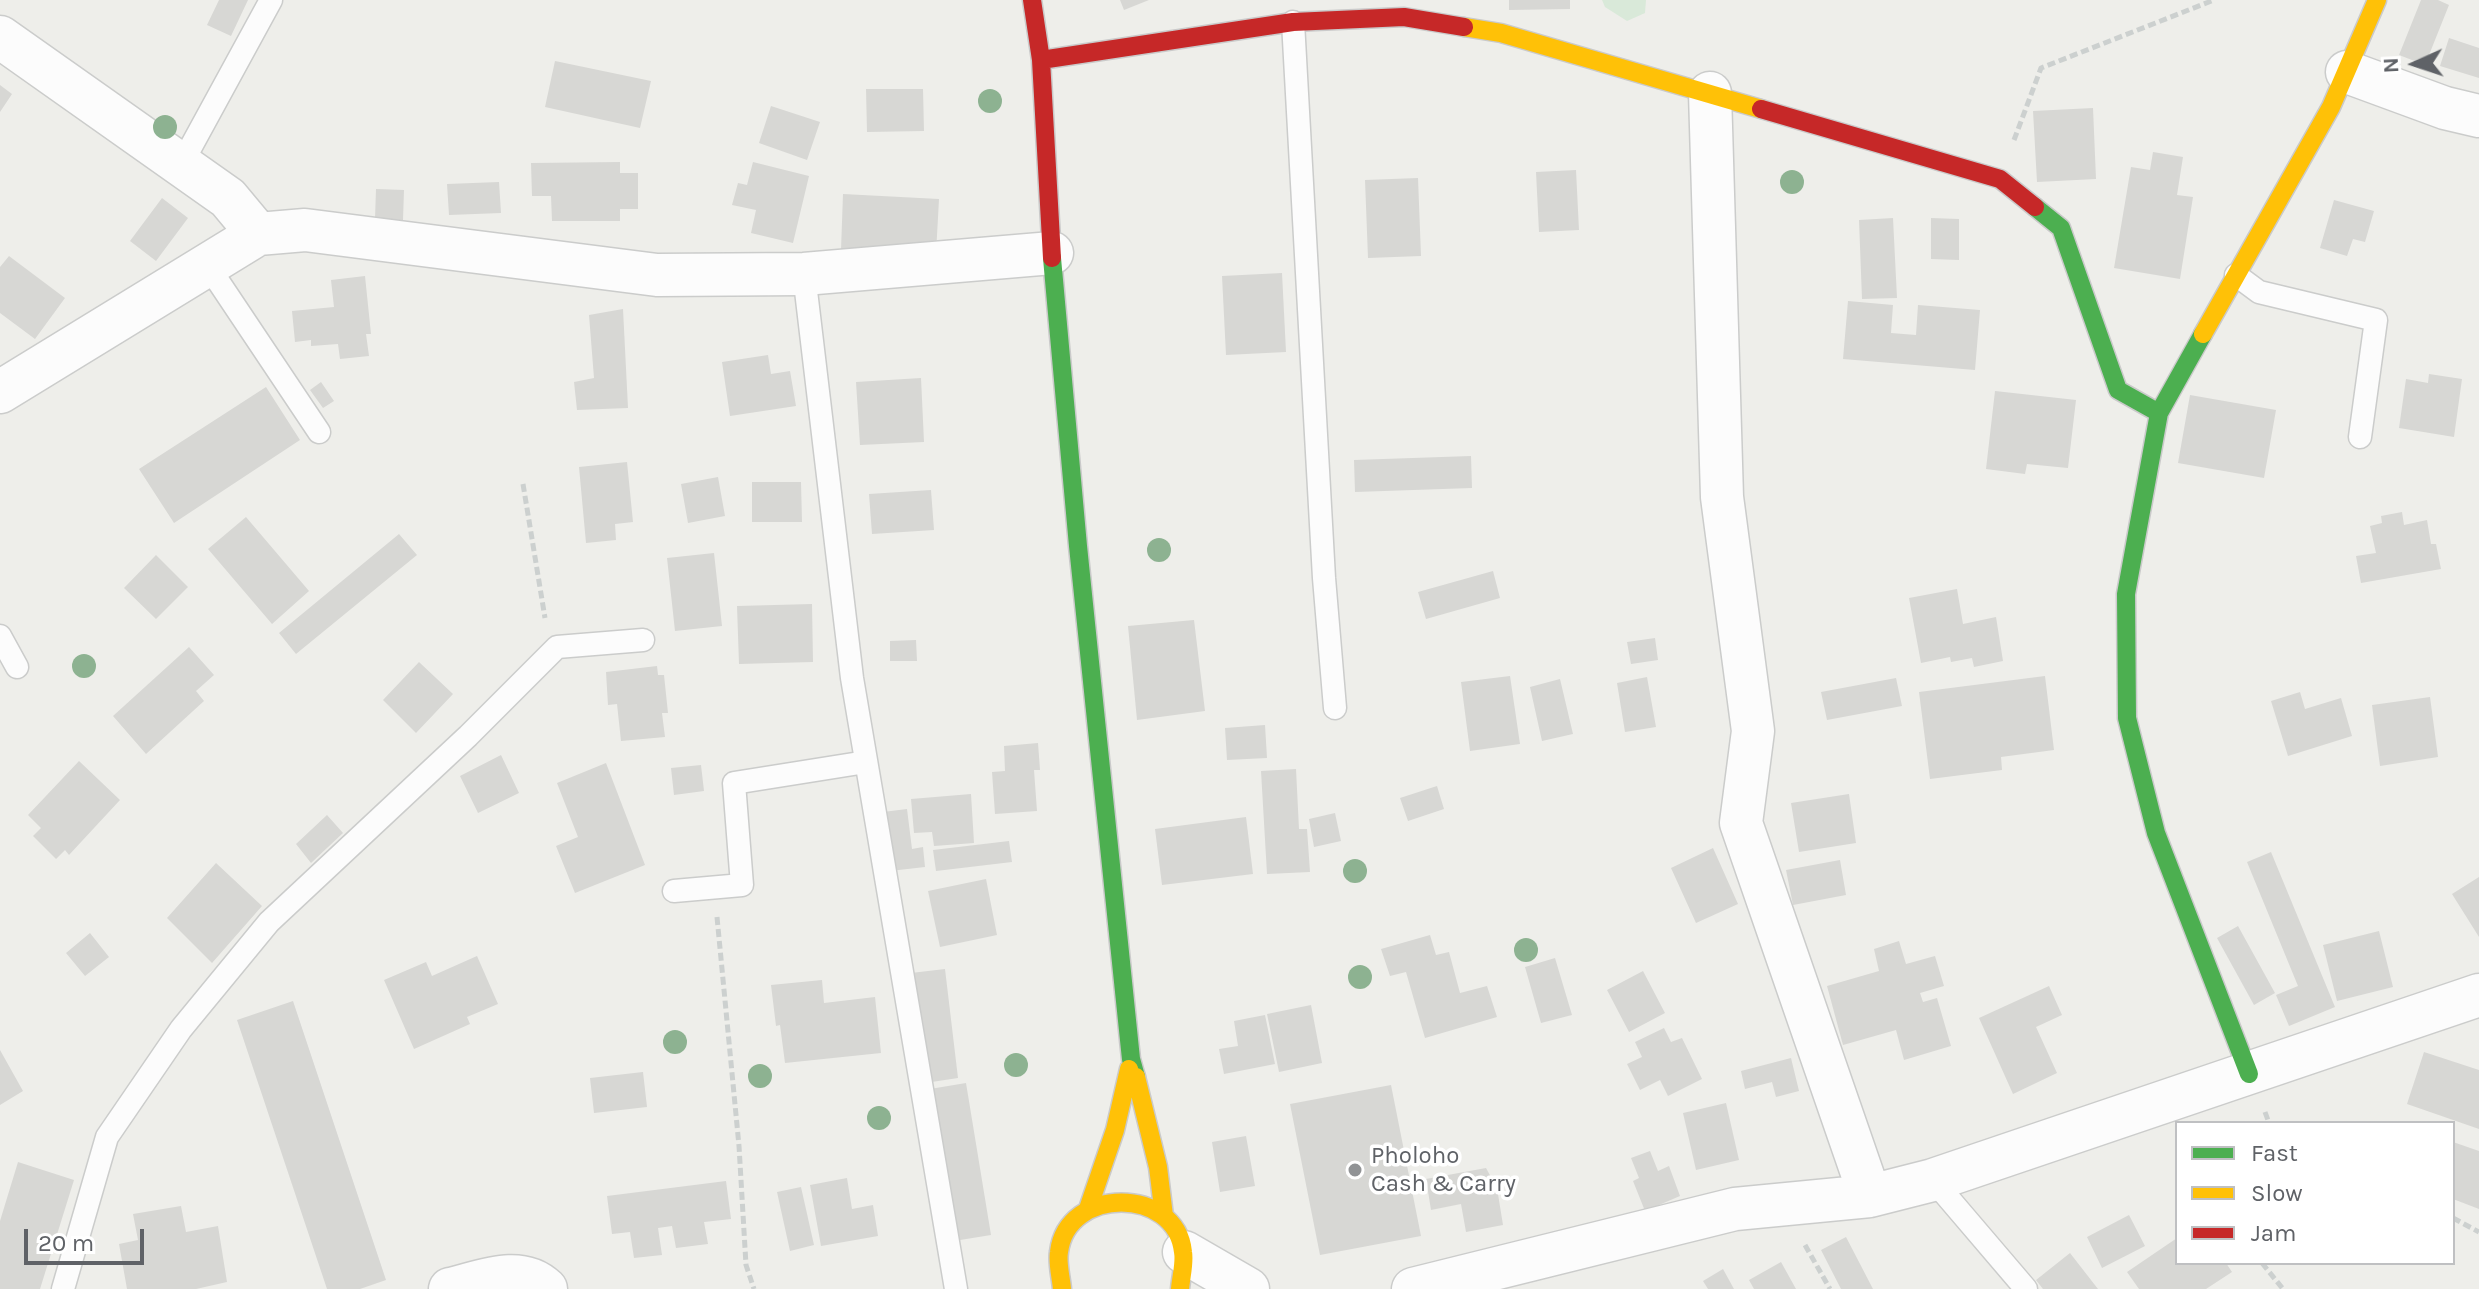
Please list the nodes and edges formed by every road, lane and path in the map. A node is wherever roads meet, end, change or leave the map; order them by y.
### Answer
1 (271, 0) edge
2 (1032, 0) edge
3 (2214, 0) edge
4 (2377, 0) edge
5 (1406, 9) edge
6 (1293, 22) junction
7 (0, 37) edge
8 (1041, 60) junction
9 (2347, 72) junction
10 (1710, 93) junction
11 (2479, 116) edge
12 (181, 165) junction
13 (2000, 179) junction
14 (258, 234) junction
15 (1052, 253) junction
16 (206, 263) junction
17 (804, 274) junction
18 (2236, 275) junction
19 (0, 392) edge
20 (2159, 413) junction
21 (319, 432) dead end
22 (2360, 437) dead end
23 (523, 484) dead end
24 (0, 636) edge
25 (643, 640) dead end
26 (557, 647) junction
27 (17, 667) dead end
28 (1335, 708) dead end
29 (866, 762) junction
30 (715, 887) junction
31 (674, 891) dead end
32 (2479, 995) edge
33 (1131, 1059) junction
34 (2249, 1074) junction
35 (1933, 1180) junction
36 (1870, 1196) junction
37 (1088, 1209) junction
38 (1164, 1216) junction
39 (2455, 1219) edge
40 (2479, 1232) edge
41 (2264, 1265) edge
42 (1182, 1271) edge
43 (1057, 1284) edge
44 (63, 1289) edge
45 (450, 1289) edge
46 (546, 1289) edge
47 (754, 1289) edge
48 (956, 1289) edge
49 (1248, 1289) edge
50 (1413, 1289) edge
51 (2026, 1289) edge
52 (2283, 1289) edge

1 - 12 lane
2 - 8 street
3 - 13 path
4 - 9 street
5 - 6 street
5 - 10 street
6 - 8 street
6 - 28 lane
7 - 12 street
8 - 15 street
9 - 11 street
9 - 18 street
10 - 13 street
10 - 36 street
12 - 14 street
13 - 20 street
14 - 16 street
14 - 17 street
15 - 17 street
15 - 33 street
16 - 19 street
16 - 21 lane
17 - 29 lane
18 - 20 street
18 - 22 lane
20 - 34 street
23 - 26 path
24 - 27 lane
25 - 26 lane
26 - 44 lane
29 - 30 lane
29 - 48 lane
30 - 31 lane
30 - 47 path
32 - 34 street
33 - 37 street
33 - 38 street
34 - 35 street
35 - 36 street
35 - 51 lane
36 - 50 street
37 - 38 street
37 - 43 street
38 - 42 street
39 - 40 path
41 - 52 path
42 - 49 street
45 - 46 street

